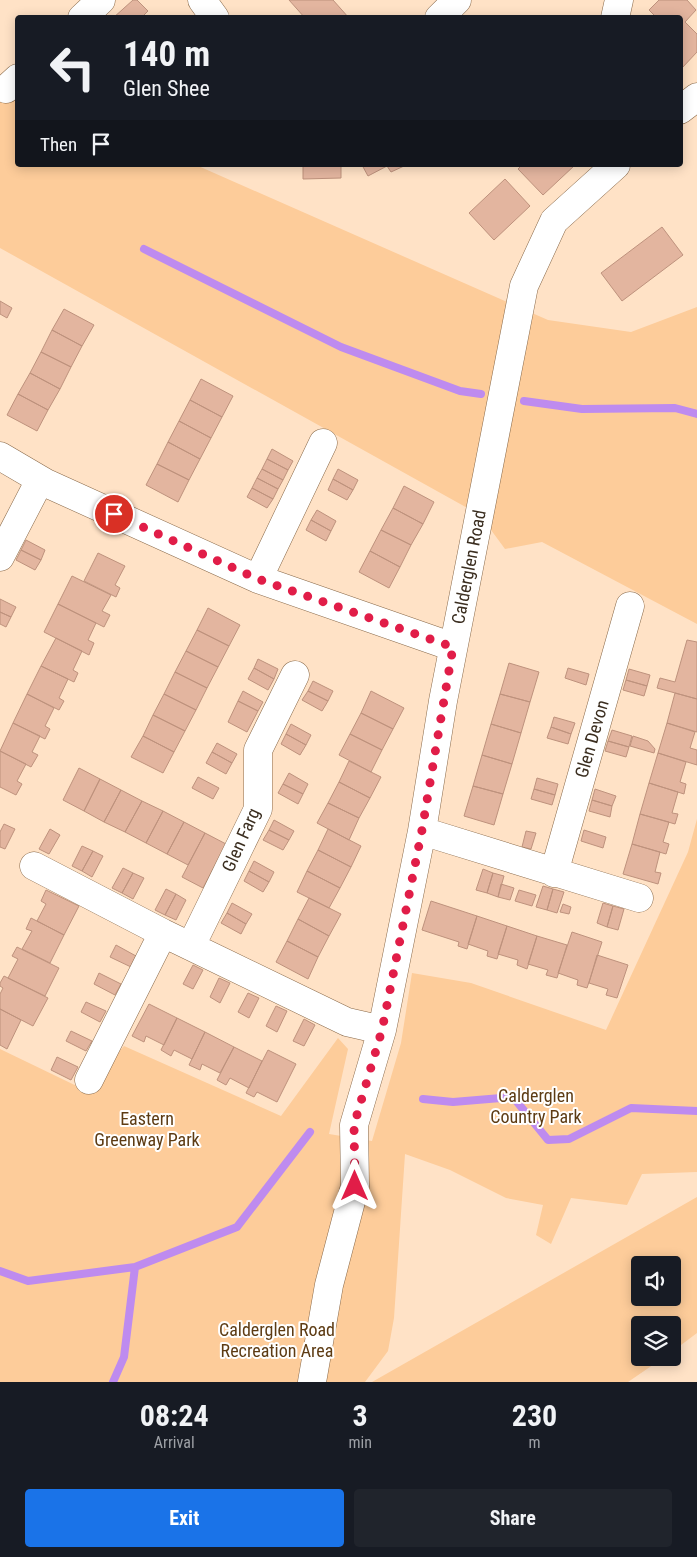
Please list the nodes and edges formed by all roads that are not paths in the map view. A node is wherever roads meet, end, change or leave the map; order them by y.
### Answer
1 (101, 0) edge
2 (202, 0) edge
3 (457, 0) edge
4 (619, 0) edge
5 (85, 15) edge
6 (213, 15) edge
7 (442, 15) edge
8 (616, 15) edge
9 (697, 97) edge
10 (683, 108) edge
11 (614, 167) edge
12 (323, 444) dead end
13 (0, 456) edge
14 (40, 480) junction
15 (0, 557) edge
16 (258, 579) junction
17 (630, 606) dead end
18 (453, 647) junction
19 (295, 675) dead end
20 (422, 830) junction
21 (34, 866) dead end
22 (554, 873) junction
23 (639, 898) dead end
24 (163, 933) junction
25 (191, 946) junction
26 (382, 1030) junction
27 (89, 1080) dead end
28 (312, 1382) edge

1 - 5 street
2 - 6 street
3 - 7 street
4 - 8 street
9 - 10 street
11 - 18 street, Calderglen Road
12 - 16 street
13 - 14 street
14 - 15 street
14 - 16 street
16 - 18 street
17 - 22 street, Glen Devon
18 - 20 street, Calderglen Road
19 - 25 street, Glen Farg
20 - 22 street
20 - 26 street, Calderglen Road
21 - 24 street
22 - 23 street
24 - 25 street
24 - 27 street
25 - 26 street
26 - 28 street, Calderglen Road

